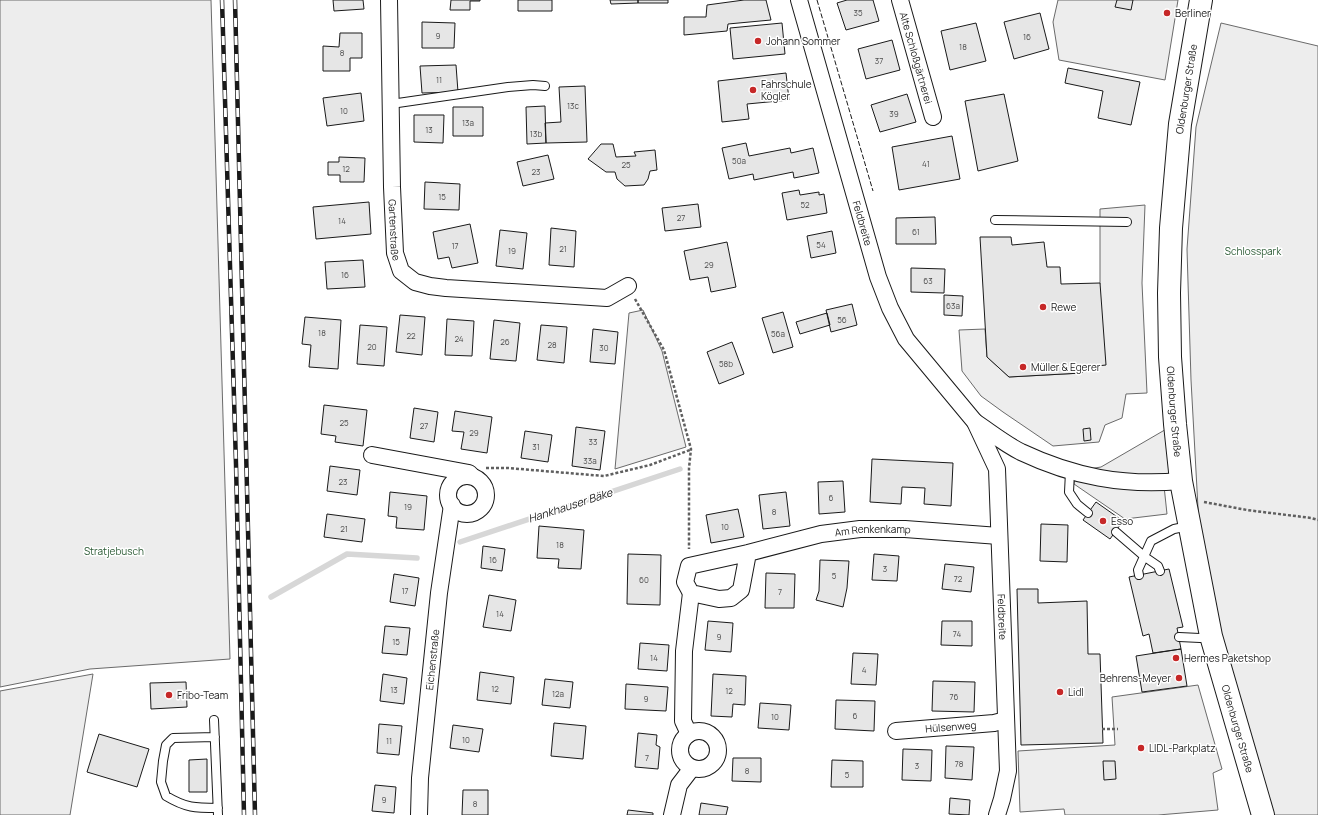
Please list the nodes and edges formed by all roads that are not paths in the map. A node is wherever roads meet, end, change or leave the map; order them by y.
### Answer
1 (390, 0) edge
2 (799, 0) edge
3 (900, 0) edge
4 (1201, 0) edge
5 (545, 86) dead end
6 (391, 104) junction
7 (933, 117) dead end
8 (995, 220) dead end
9 (1127, 222) dead end
10 (628, 286) road end
11 (975, 422) junction
12 (372, 455) dead end
13 (1070, 472) junction
14 (472, 476) junction
15 (1183, 489) junction
16 (452, 505) junction
17 (1088, 513) dead end
18 (1190, 526) junction
19 (1116, 532) dead end
20 (999, 536) junction
21 (748, 553) junction
22 (1145, 557) junction
23 (1160, 571) dead end
24 (1139, 575) dead end
25 (691, 593) junction
26 (1211, 636) junction
27 (1179, 637) dead end
28 (214, 720) dead end
29 (1006, 720) junction
30 (896, 731) dead end
31 (689, 734) junction
32 (215, 736) junction
33 (692, 768) junction
34 (218, 812) edge
35 (419, 815) edge
36 (672, 815) edge
37 (996, 815) edge
38 (1263, 815) edge

1 - 6 street, Gartenstraße
2 - 11 street, Feldbreite
3 - 7 street, Alte Schloßgärtnerei
4 - 15 street, Oldenburger Straße
5 - 6 lane
6 - 10 street, Gartenstraße
8 - 9 lane
11 - 13 street, Feldbreite
11 - 20 street, Feldbreite
12 - 14 street
13 - 15 street, Feldbreite
13 - 17 lane
14 - 16 street, Eichenstraße
14 - 16 street
15 - 18 street, Oldenburger Straße
16 - 35 street, Eichenstraße
18 - 22 lane
18 - 26 street, Oldenburger Straße
19 - 22 lane
20 - 21 street, Am Renkenkamp
20 - 29 street, Feldbreite
21 - 25 street, Am Renkenkamp
21 - 25 street
22 - 23 lane
22 - 24 lane
25 - 31 street
26 - 27 lane
26 - 38 street, Oldenburger Straße
28 - 32 lane
29 - 30 street, Hülsenweg
29 - 37 street, Feldbreite
31 - 33 street
31 - 33 street
32 - 34 lane
32 - 34 lane
33 - 36 street

